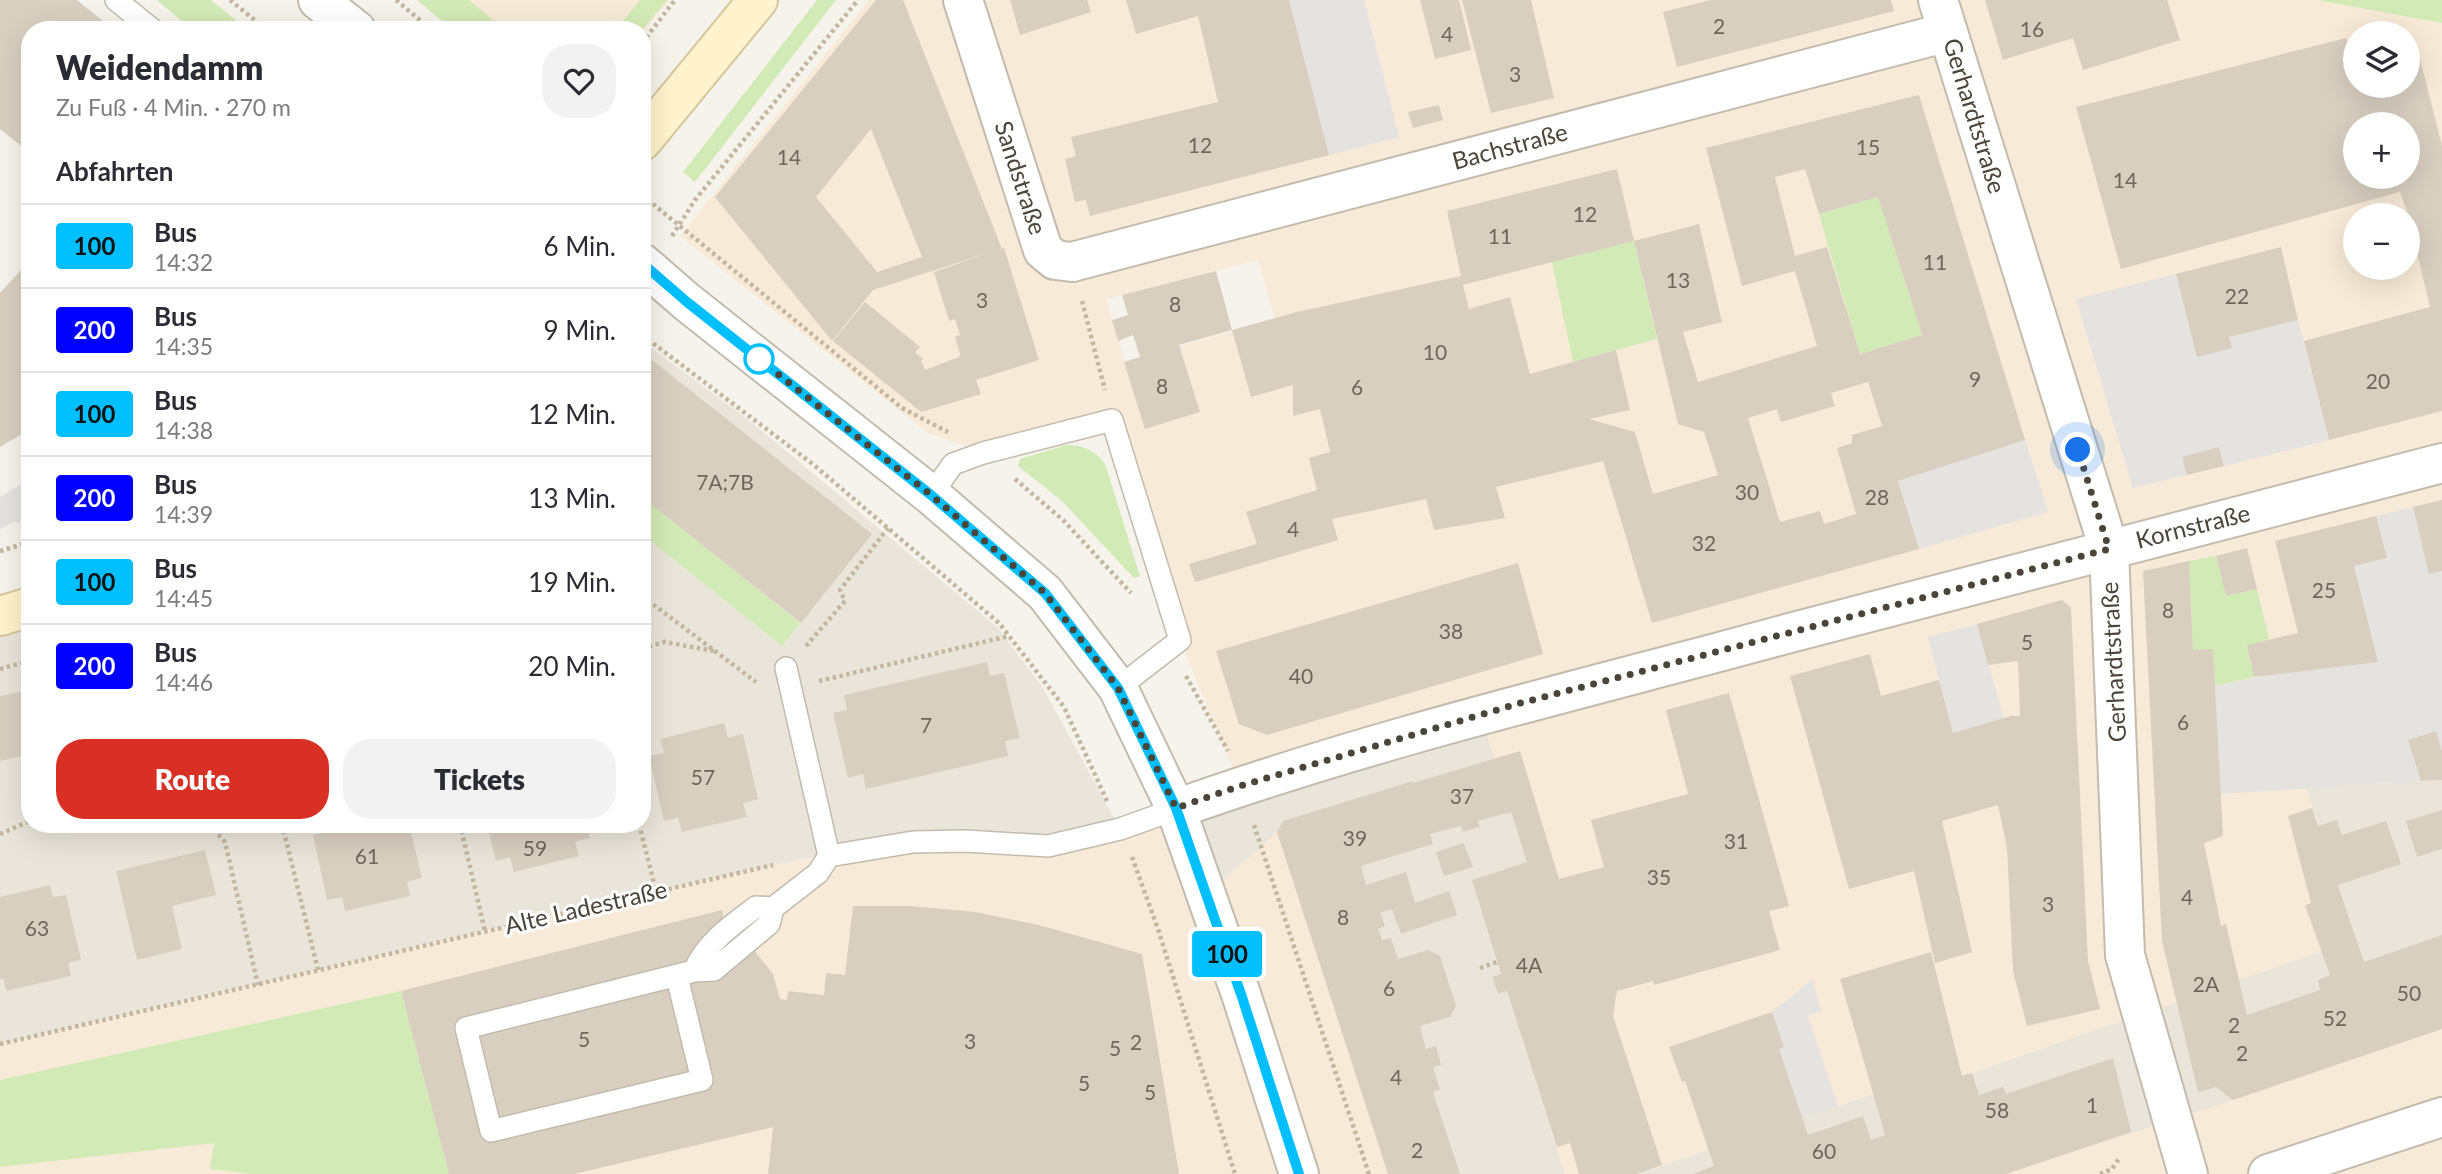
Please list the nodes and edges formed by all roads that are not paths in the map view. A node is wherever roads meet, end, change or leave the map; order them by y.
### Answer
1 (116, 0) edge
2 (318, 0) edge
3 (758, 0) edge
4 (963, 0) edge
5 (1943, 16) edge
6 (142, 21) edge
7 (345, 21) edge
8 (651, 130) edge
9 (1072, 262) joint
10 (651, 271) edge
11 (2442, 463) edge
12 (931, 495) junction
13 (2109, 549) junction
14 (21, 610) edge
15 (0, 616) edge
16 (788, 678) road end
17 (1118, 688) junction
18 (1176, 808) junction
19 (829, 856) junction
20 (685, 974) junction
21 (2442, 1117) edge
22 (1300, 1174) edge
23 (2188, 1174) edge
24 (2268, 1174) edge

1 - 6 lane
2 - 7 street
3 - 8 main road
4 - 9 street, Sandstraße
5 - 9 street, Bachstraße
5 - 13 street, Gerhardtstraße
10 - 12 street
11 - 13 street, Kornstraße
12 - 17 street
12 - 17 lane
13 - 18 street, Kornstraße
13 - 23 street, Gerhardtstraße
14 - 15 main road
16 - 19 lane
17 - 18 street
18 - 19 lane
18 - 22 street
19 - 20 lane
20 - 20 lane
21 - 24 street

